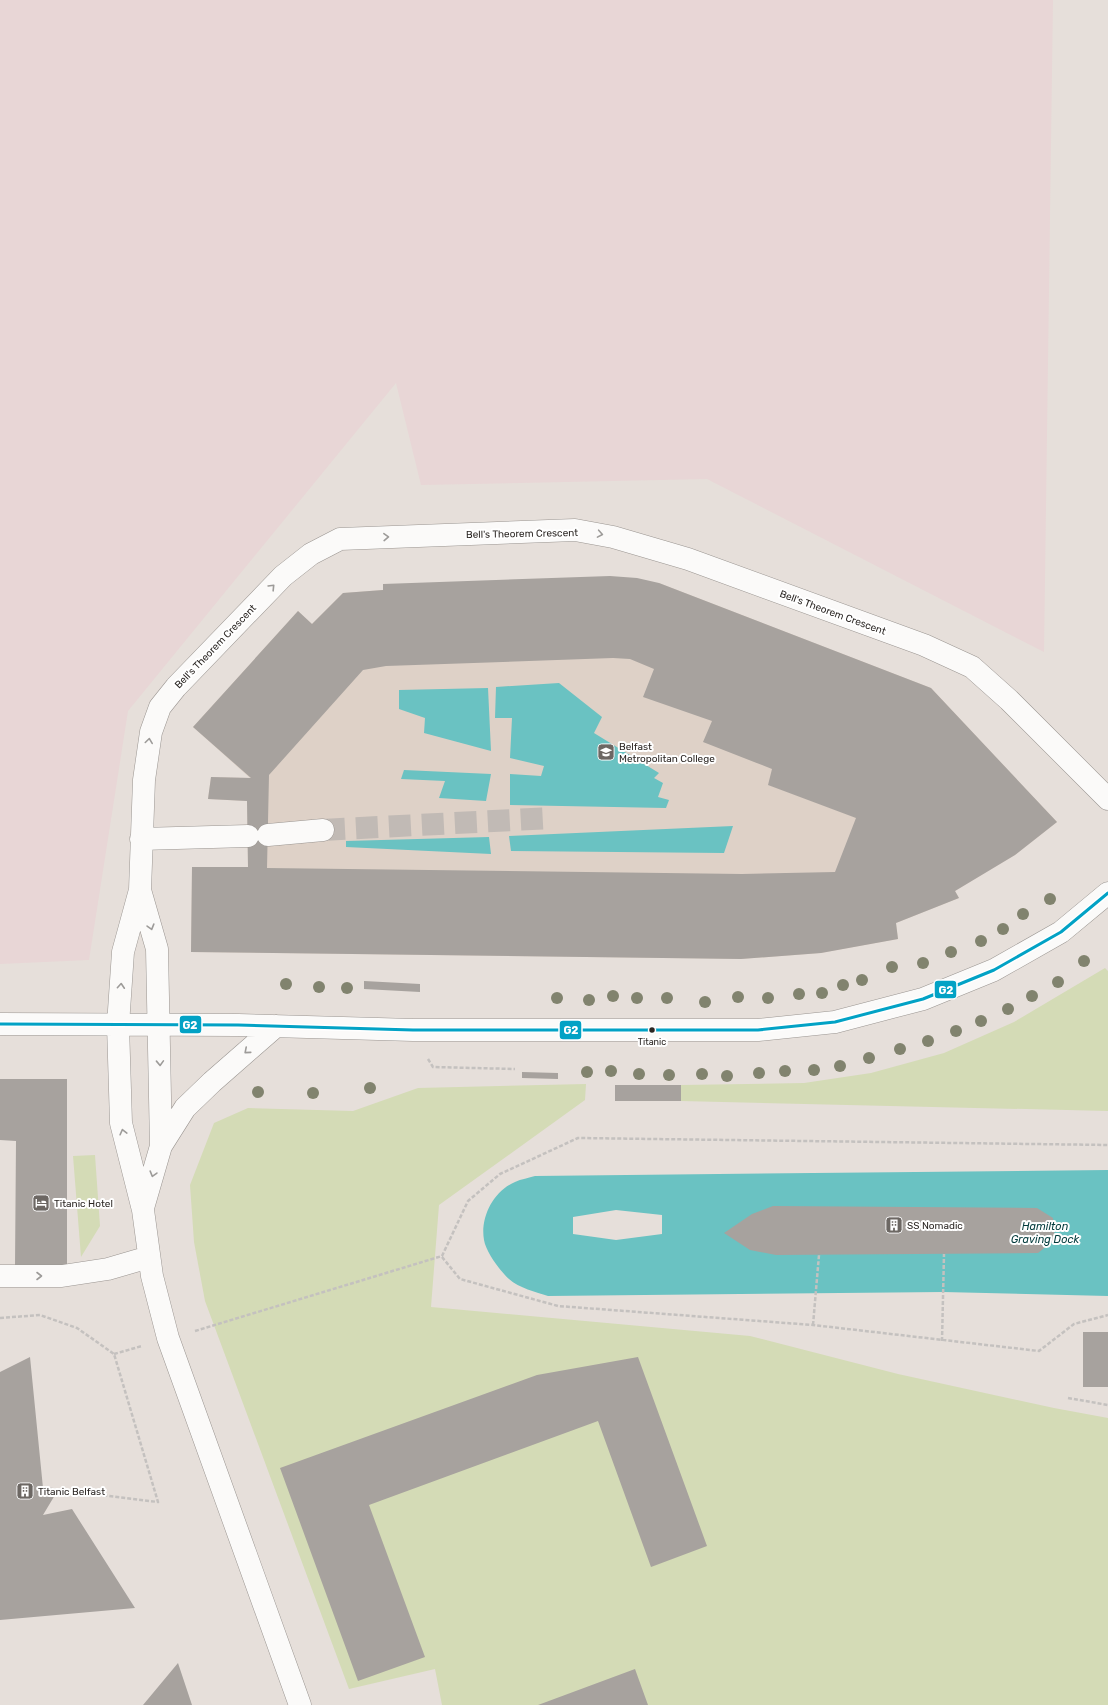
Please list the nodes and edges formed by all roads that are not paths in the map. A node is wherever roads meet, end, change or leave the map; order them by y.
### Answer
1 (1108, 799) edge
2 (323, 830) tunnel mouth
3 (141, 840) junction
4 (140, 890) junction
5 (1108, 893) edge
6 (0, 1024) edge
7 (158, 1024) junction
8 (118, 1025) junction
9 (276, 1026) junction
10 (161, 1146) junction
11 (142, 1210) junction
12 (149, 1257) junction
13 (0, 1276) edge
14 (300, 1705) edge

3 -> 1 street, Bell's Theorem Crescent
2 - 3 street
3 - 4 street, Bell's Theorem Crescent
4 -> 7 street, Bell's Theorem Crescent
8 -> 4 street, Bell's Theorem Crescent
5 - 9 street
6 - 8 street
7 - 8 street
7 - 9 street
7 -> 10 street, Bell's Theorem Crescent
11 -> 8 street, Bell's Theorem Crescent
9 -> 10 street
10 -> 11 street
11 - 12 street, Bell's Theorem Crescent
13 -> 12 street
12 - 14 street, Bell's Theorem Crescent

